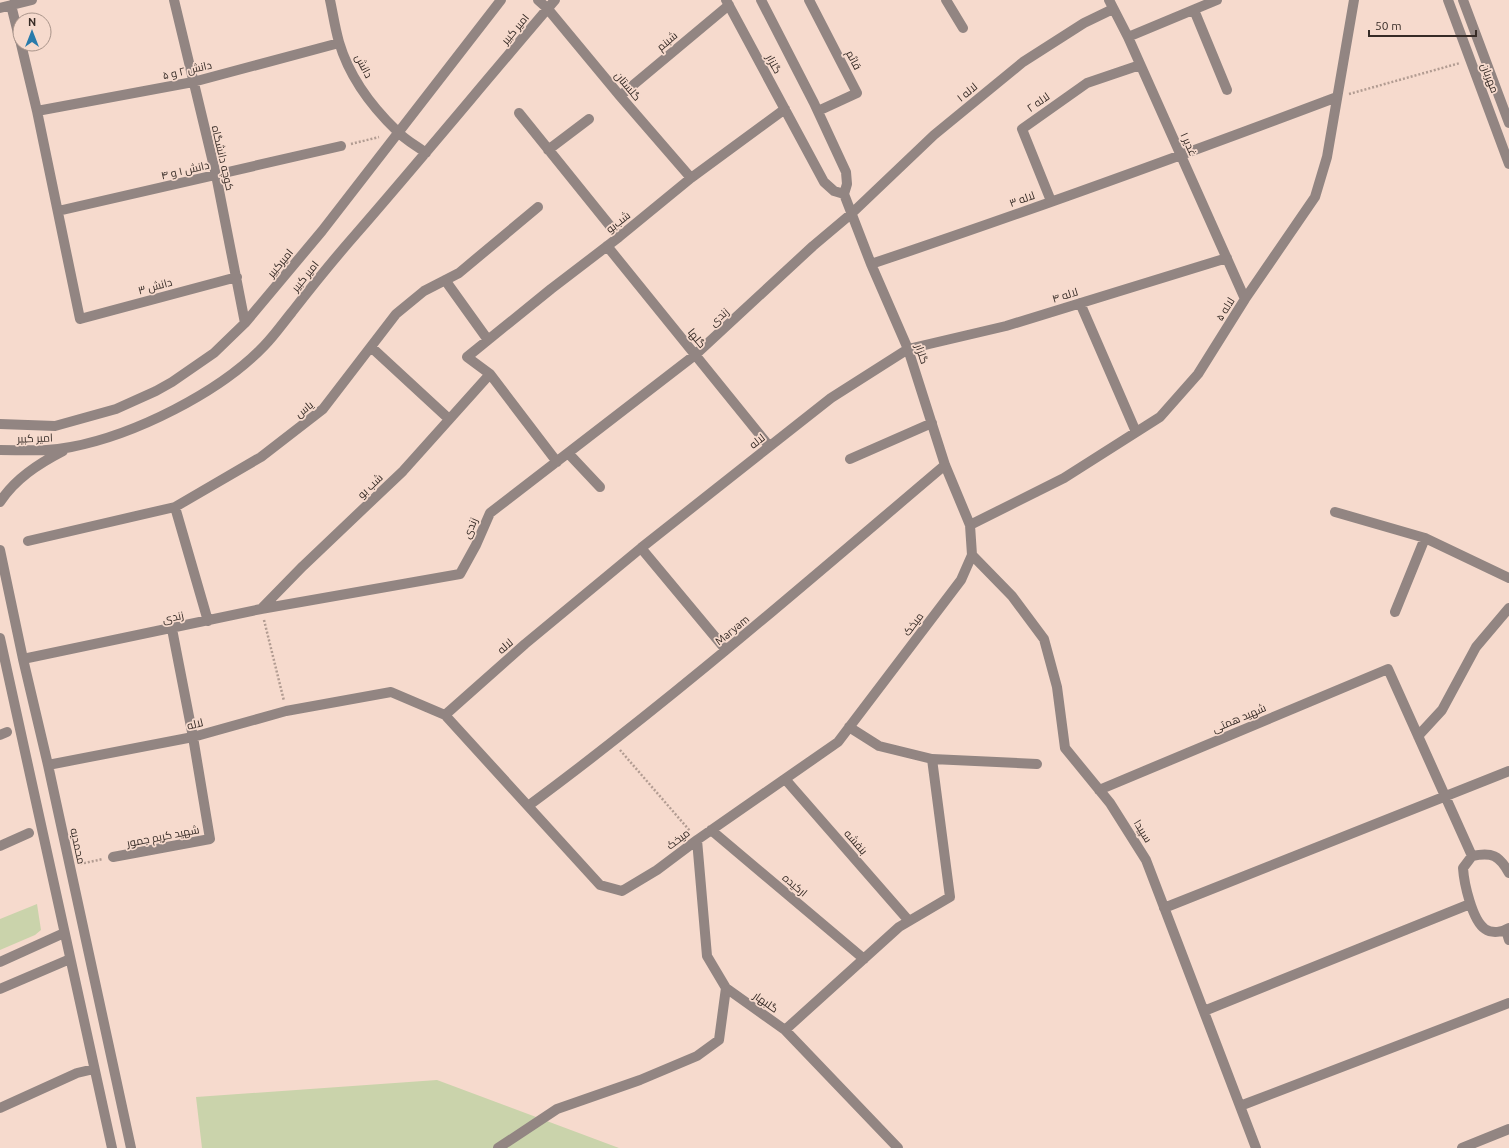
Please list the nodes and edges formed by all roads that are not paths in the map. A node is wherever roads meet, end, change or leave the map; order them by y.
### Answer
1 (32, 0) edge
2 (174, 0) edge
3 (330, 0) edge
4 (501, 0) edge
5 (538, 0) edge
6 (554, 0) edge
7 (761, 0) edge
8 (809, 0) edge
9 (946, 0) edge
10 (1217, 0) edge
11 (1354, 0) edge
12 (1448, 0) edge
13 (1463, 0) edge
14 (727, 3) edge
15 (1111, 4) edge
16 (12, 5) junction
17 (0, 8) edge
18 (547, 8) junction
19 (1194, 10) junction
20 (14, 12) edge
21 (963, 28) dead end
22 (1128, 37) junction
23 (339, 43) junction
24 (23, 52) edge
25 (1140, 65) junction
26 (193, 82) junction
27 (1227, 90) dead end
28 (620, 96) junction
29 (1337, 97) junction
30 (785, 109) junction
31 (37, 111) junction
32 (818, 111) junction
33 (519, 114) dead end
34 (589, 119) dead end
35 (1509, 123) edge
36 (397, 132) junction
37 (342, 146) road end
38 (548, 150) junction
39 (426, 153) junction
40 (1180, 156) junction
41 (1509, 164) edge
42 (216, 175) junction
43 (691, 178) junction
44 (844, 194) junction
45 (1051, 202) junction
46 (538, 207) dead end
47 (58, 210) junction
48 (851, 214) junction
49 (619, 237) junction
50 (607, 246) junction
51 (1228, 258) junction
52 (871, 264) junction
53 (237, 277) junction
54 (445, 280) junction
55 (1245, 299) junction
56 (1080, 303) junction
57 (245, 323) junction
58 (488, 340) junction
59 (370, 347) junction
60 (908, 349) junction
61 (695, 355) junction
62 (490, 374) junction
63 (449, 419) junction
64 (932, 423) junction
65 (0, 424) edge
66 (1136, 432) junction
67 (769, 446) junction
68 (70, 448) junction
69 (0, 450) edge
70 (568, 453) junction
71 (850, 459) dead end
72 (557, 462) junction
73 (945, 465) junction
74 (600, 487) dead end
75 (0, 502) edge
76 (175, 507) junction
77 (1335, 512) dead end
78 (970, 525) junction
79 (1425, 538) junction
80 (28, 541) dead end
81 (641, 548) junction
82 (0, 550) edge
83 (972, 556) junction
84 (1504, 571) edge
85 (1509, 578) edge
86 (1509, 608) edge
87 (261, 610) junction
88 (1394, 612) dead end
89 (208, 621) junction
90 (172, 629) junction
91 (0, 638) edge
92 (726, 650) junction
93 (23, 659) junction
94 (445, 715) junction
95 (849, 728) junction
96 (1418, 736) junction
97 (193, 737) junction
98 (932, 759) junction
99 (1037, 764) dead end
100 (48, 765) junction
101 (1509, 771) edge
102 (785, 779) junction
103 (1099, 790) junction
104 (1445, 797) junction
105 (528, 806) junction
106 (711, 830) junction
107 (29, 833) dead end
108 (697, 840) junction
109 (0, 846) edge
110 (1472, 856) junction
111 (113, 857) road end
112 (1509, 873) edge
113 (1470, 904) junction
114 (1164, 908) junction
115 (909, 921) junction
116 (1507, 929) edge
117 (64, 933) junction
118 (1509, 940) edge
119 (70, 959) junction
120 (864, 959) junction
121 (0, 962) edge
122 (726, 988) junction
123 (0, 989) edge
124 (1509, 1004) edge
125 (1204, 1011) junction
126 (785, 1030) junction
127 (94, 1069) junction
128 (1240, 1106) junction
129 (0, 1108) edge
130 (1509, 1129) edge
131 (112, 1148) edge
132 (131, 1148) edge
133 (498, 1148) edge
134 (898, 1148) edge
135 (1256, 1148) edge
136 (1462, 1148) edge

1 - 16 street
2 - 26 street, کوچه دانشگاه
3 - 23 street, دانش
4 - 36 street, امیرکبیر
5 - 18 street, گلستان
6 - 18 street, امیر کبیر
7 - 32 street, گلزار
8 - 32 street, قائم
9 - 21 street
10 - 19 street
11 - 29 street, لاله ۵
12 - 41 street, مهربان
13 - 35 street, مهربان
14 - 28 street, شبنم
14 - 30 street, گلزار
15 - 22 street, غدیر ۱
15 - 48 street, لاله ۱
16 - 17 street
16 - 20 street
18 - 28 street, گلستان
18 - 39 street, امیر کبیر
19 - 22 street
19 - 27 street
22 - 25 street, غدیر ۱
23 - 26 street, دانش ۲ و ۵
23 - 36 street, دانش
24 - 31 street
25 - 40 street, غدیر ۱
25 - 45 street, لاله ۲
26 - 31 street, دانش ۲ و ۵
26 - 42 street, کوچه دانشگاه
28 - 43 street, گلستان
29 - 40 street, لاله ۳
29 - 55 street, لاله ۵
30 - 43 street, شب‌بو
30 - 44 street, گلزار
31 - 47 street
32 - 44 street, گلزار
33 - 38 street
34 - 38 street
36 - 39 street, دانش
36 - 57 street, امیرکبیر
37 - 42 street, دانش ۱ و ۴
38 - 49 street
39 - 68 street, امیر کبیر
40 - 45 street, لاله ۳
40 - 51 street, غدیر ۱
42 - 47 street, دانش ۱ و ۴
42 - 53 street, کوچه دانشگاه
43 - 49 street, شب‌بو
44 - 48 street, گلزار
45 - 52 street, لاله ۳
46 - 54 street, یاس
47 - 53 street, دانش ۳
48 - 52 street, گلزار
48 - 61 street, زندی
49 - 50 street, شب‌بو
50 - 58 street, شب‌بو
50 - 61 street, گلها
51 - 55 street, غدیر ۱
51 - 56 street, لاله ۴
52 - 60 street, گلزار
53 - 57 street, کوچه دانشگاه
54 - 58 street
54 - 59 street, یاس
55 - 66 street, لاله ۵
56 - 60 street, لاله ۴
56 - 66 street
57 - 65 street, امیرکبیر
58 - 62 street, شب‌بو
59 - 63 street
59 - 76 street, یاس
60 - 64 street, گلزار
60 - 67 street, لاله
61 - 67 street, گلها
61 - 70 street, زندی
62 - 63 street, شب بو
62 - 72 street
63 - 87 street, شب بو
64 - 71 street
64 - 73 street, گلزار
66 - 78 street, لاله ۵
67 - 81 street, لاله
68 - 69 street, امیر کبیر
68 - 75 street
70 - 72 street, زندی
70 - 74 street
72 - 87 street, زندی
73 - 78 street, گلزار
73 - 92 street, Maryam
76 - 80 street, یاس
76 - 89 street
77 - 79 street
78 - 83 street, میخک
79 - 84 street
79 - 88 street
81 - 92 street
81 - 94 street, لاله
82 - 93 street, محمدیه
83 - 95 street, میخک
83 - 103 street, سپیدا
84 - 85 street
86 - 96 street
87 - 89 street, زندی
89 - 90 street, زندی
90 - 93 street, زندی
90 - 97 street
91 - 117 street
92 - 105 street, Maryam
93 - 100 street, محمدیه
94 - 97 street, لاله
94 - 105 street, میخک
95 - 98 street
95 - 102 street, میخک
96 - 103 street, شهید همتی
96 - 104 street
97 - 100 street, لاله
97 - 111 street, شهید کریم جمور
98 - 99 street
98 - 115 street
100 - 132 street, محمدیه
101 - 104 street
102 - 106 street, میخک
102 - 115 street, بنفشه
103 - 114 street, سپیدا
104 - 110 street
104 - 114 street
105 - 108 street, میخک
106 - 108 street, میخک
106 - 120 street, ارکیده
107 - 109 street
108 - 122 street, گلبهار
110 - 112 street
110 - 113 street
113 - 116 street
113 - 125 street
114 - 125 street, سپیدا
115 - 120 street
116 - 118 street
117 - 119 street
117 - 121 street
119 - 123 street
119 - 127 street
120 - 126 street
122 - 126 street, گلبهار
122 - 133 street
124 - 128 street
125 - 128 street, سپیدا
126 - 134 street, گلبهار
127 - 129 street
127 - 131 street
128 - 135 street, سپیدا
130 - 136 street

